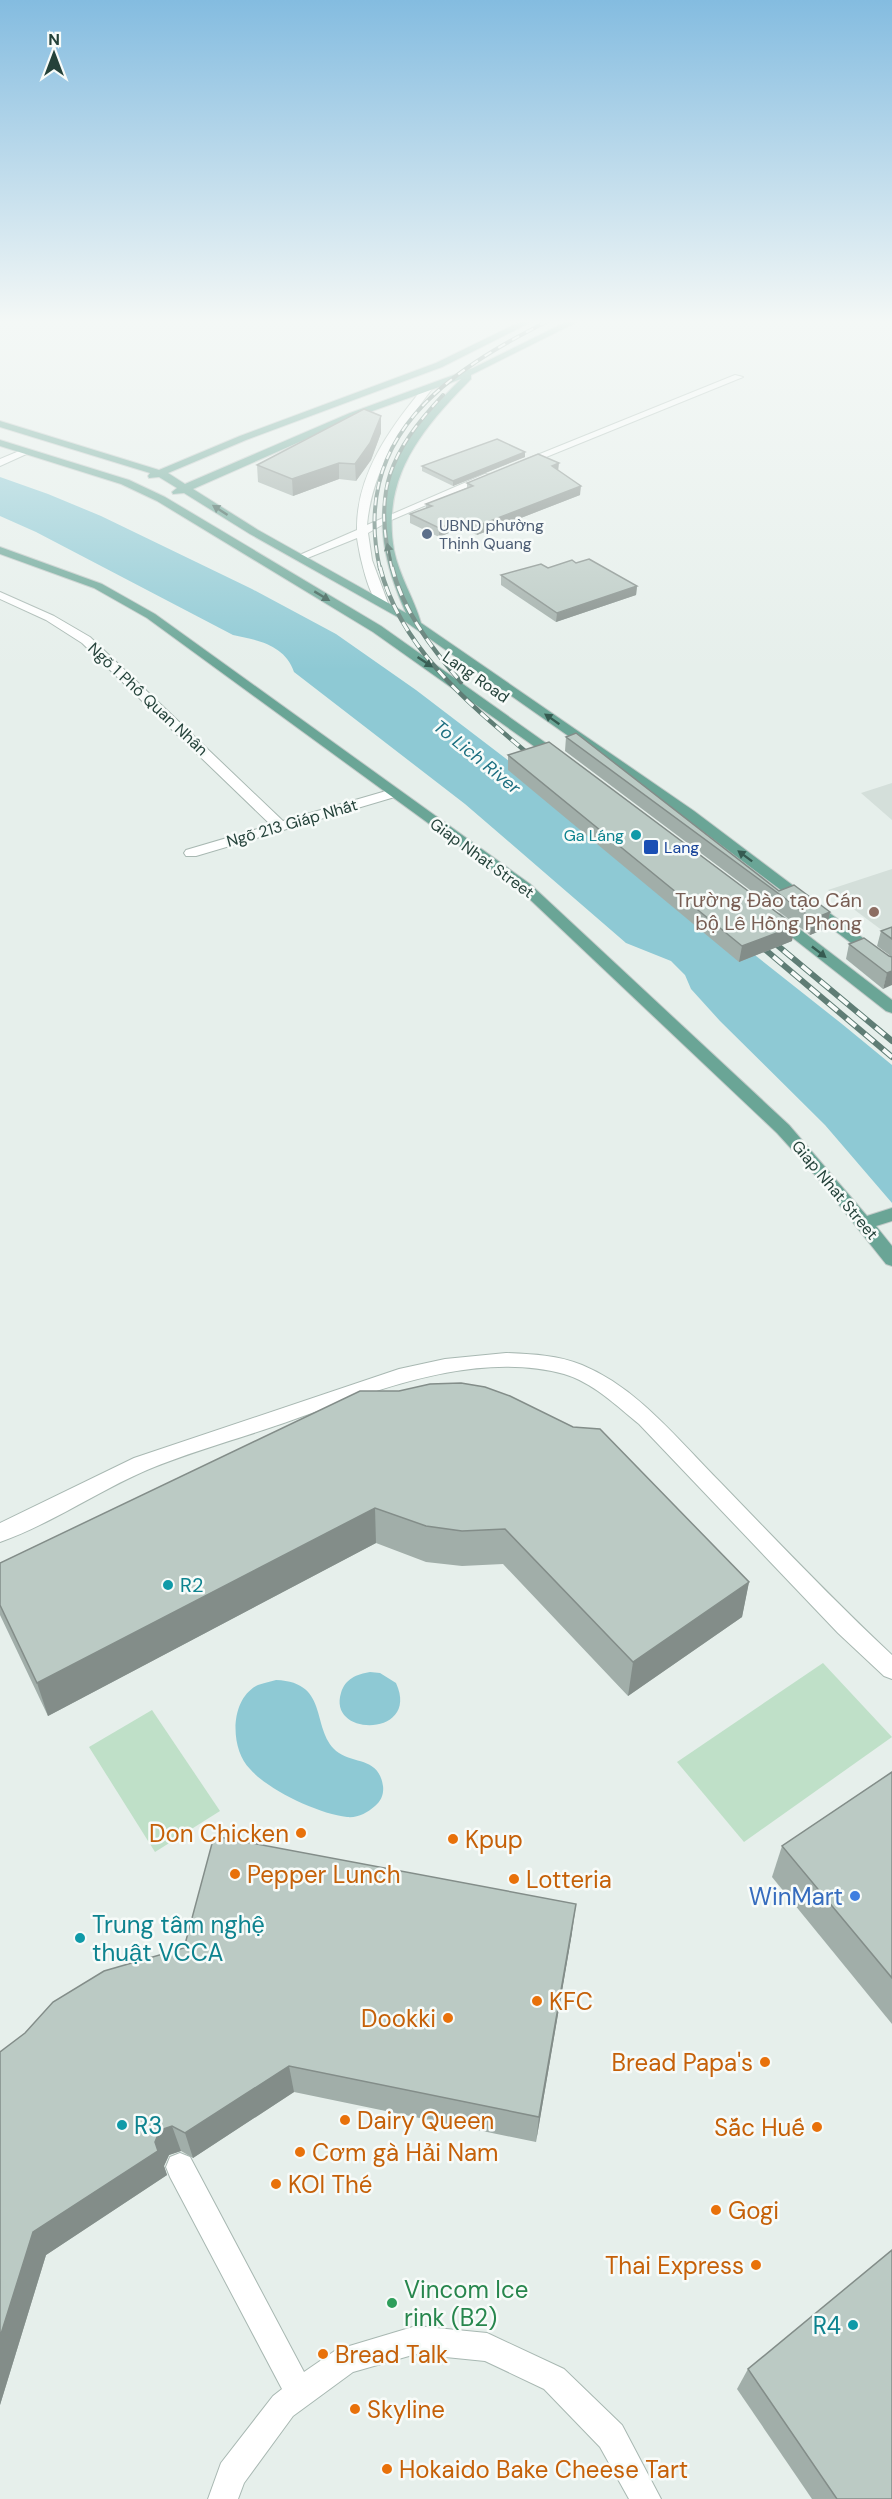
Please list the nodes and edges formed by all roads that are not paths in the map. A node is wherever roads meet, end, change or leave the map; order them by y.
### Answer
1 (41, 437) edge
2 (247, 437) edge
3 (304, 437) edge
4 (390, 437) edge
5 (413, 437) edge
6 (589, 437) edge
7 (0, 443) edge
8 (14, 447) junction
9 (28, 451) junction
10 (0, 453) edge
11 (0, 463) edge
12 (160, 473) junction
13 (132, 485) junction
14 (186, 489) junction
15 (161, 499) junction
16 (385, 519) junction
17 (362, 532) junction
18 (0, 550) edge
19 (301, 557) junction
20 (0, 595) edge
21 (382, 603) junction
22 (417, 625) junction
23 (573, 767) edge
24 (393, 793) junction
25 (279, 825) junction
26 (191, 853) dead end
27 (776, 879) junction
28 (759, 885) edge
29 (760, 905) edge
30 (892, 967) edge
31 (892, 1008) edge
32 (892, 1214) edge
33 (864, 1224) junction
34 (892, 1259) edge
35 (0, 1533) edge
36 (892, 1669) edge
37 (180, 2167) edge
38 (300, 2394) junction
39 (223, 2499) edge
40 (645, 2499) edge

1 - 12 main road, Lang Road
2 - 12 main road
3 - 14 main road
4 - 17 street
5 - 16 main road
6 - 16 street
7 - 8 main road, Lang Road
8 - 9 main road, Lang Road
8 - 10 street
9 - 11 street
9 - 13 main road, Lang Road
12 - 13 main road
12 - 14 main road, Lang Road
13 - 15 main road, Lang Road
14 - 15 main road
19 -> 14 main road, Lang Road
15 -> 23 main road, Lang Road
16 - 17 street
22 -> 16 main road
17 - 19 street
17 - 21 street
18 - 24 main road, Giap Nhat Street
19 - 21 main road, Lang Road
20 - 25 street, Ngõ 1 Phố Quan Nhân
21 - 22 main road, Lang Road
27 -> 22 main road, Lang Road
24 - 25 street, Ngõ 213 Giáp Nhất
24 - 33 main road, Giap Nhat Street
25 - 26 street, Ngõ 213 Giáp Nhất
27 - 28 main road
27 - 30 main road, Lang Road
29 -> 31 main road
32 - 33 main road
33 - 34 main road, Giap Nhat Street
35 - 36 street
37 - 38 street
38 - 39 street
38 - 40 street

